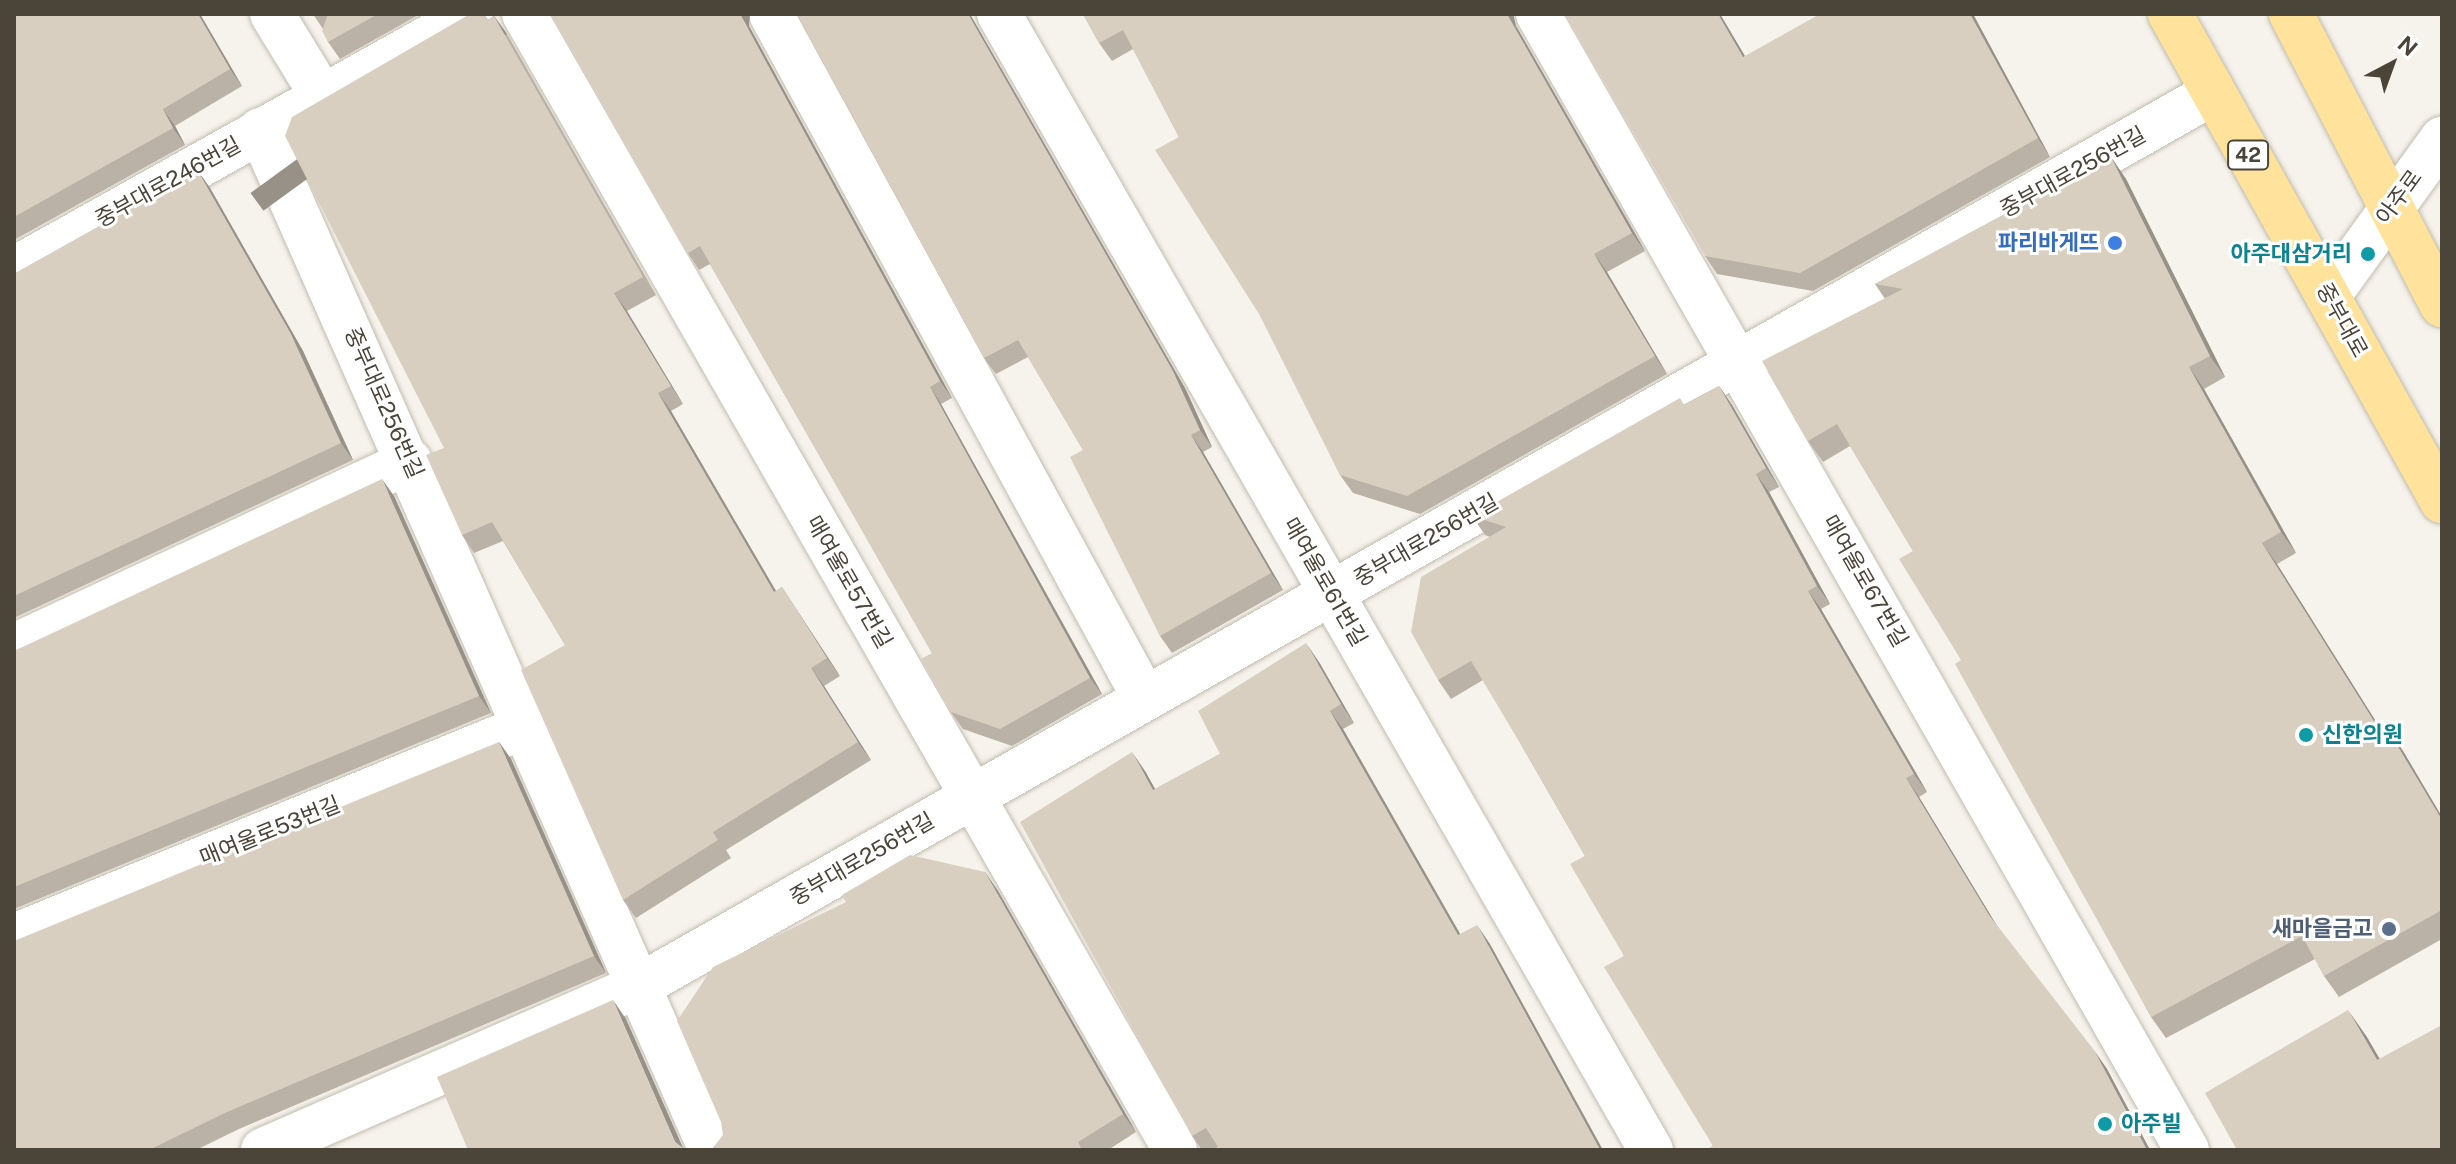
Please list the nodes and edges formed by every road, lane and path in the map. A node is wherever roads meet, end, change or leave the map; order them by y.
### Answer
1 (272, 14) edge
2 (471, 14) edge
3 (524, 14) edge
4 (771, 14) edge
5 (999, 14) edge
6 (1538, 14) edge
7 (2170, 14) edge
8 (2291, 14) edge
9 (2213, 93) junction
10 (321, 94) junction
11 (260, 130) junction
12 (2442, 139) edge
13 (2389, 211) junction
14 (14, 269) edge
15 (2329, 295) junction
16 (2442, 305) edge
17 (1740, 360) junction
18 (410, 461) junction
19 (2442, 501) edge
20 (1332, 594) junction
21 (14, 646) edge
22 (1145, 699) junction
23 (526, 726) junction
24 (971, 797) junction
25 (14, 936) edge
26 (639, 986) junction
27 (1164, 1146) edge
28 (263, 1150) edge
29 (711, 1150) edge
30 (1651, 1150) edge
31 (2187, 1150) edge

1 - 10 street
2 - 10 street, 중부대로246번길
3 - 24 street, 매여울로57번길
4 - 22 street
5 - 20 street, 매여울로61번길
6 - 17 street, 매여울로67번길
7 - 9 main road, 중부대로 / 42
8 - 13 main road
9 - 15 main road, 중부대로 / 42
9 - 17 street, 중부대로256번길
10 - 11 street, 중부대로246번길
11 - 14 street, 중부대로246번길
11 - 18 street, 중부대로256번길
12 - 13 street, 아주로
13 - 15 street, 아주로
13 - 16 main road
15 - 19 main road, 중부대로 / 42
17 - 20 street, 중부대로256번길
17 - 31 street, 매여울로67번길
18 - 21 street
18 - 23 street, 중부대로256번길
20 - 22 street, 중부대로256번길
20 - 30 street, 매여울로61번길
22 - 24 street, 중부대로256번길
23 - 25 street, 매여울로53번길
23 - 26 street, 중부대로256번길
24 - 26 street, 중부대로256번길
24 - 27 street, 매여울로57번길
26 - 28 street, 중부대로256번길
26 - 29 street, 중부대로256번길

